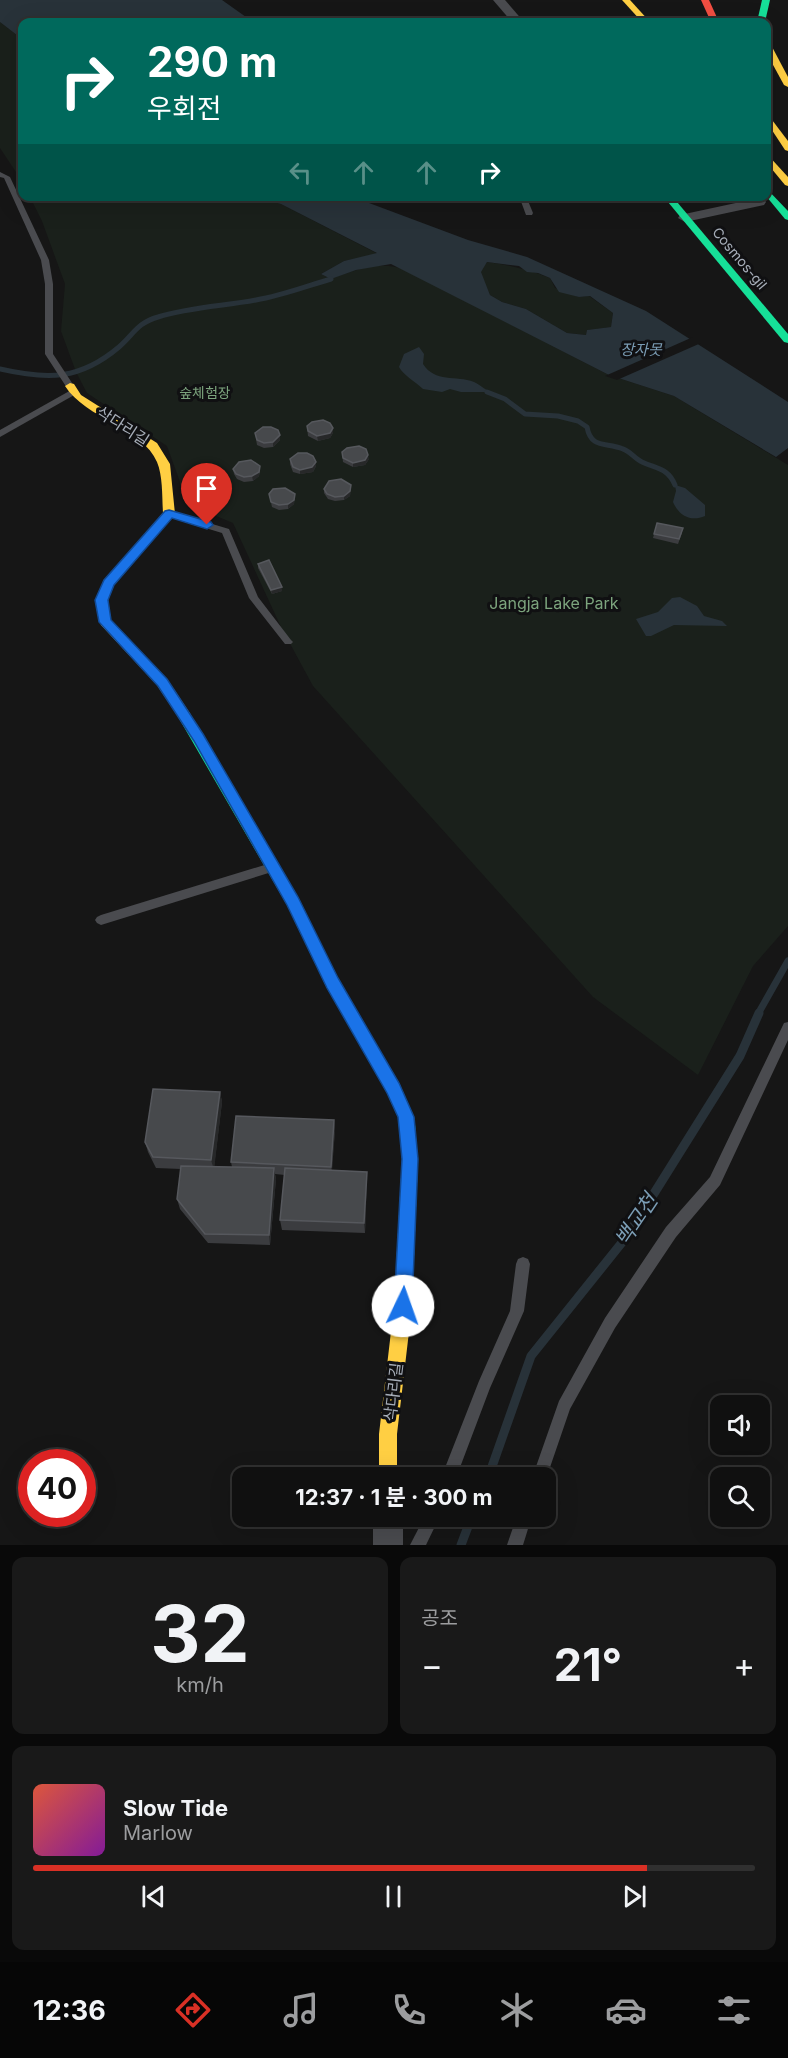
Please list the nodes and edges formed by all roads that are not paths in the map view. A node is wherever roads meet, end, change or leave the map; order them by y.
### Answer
1 (499, 0) edge
2 (626, 0) edge
3 (705, 0) edge
4 (766, 0) edge
5 (515, 18) edge
6 (642, 18) edge
7 (713, 18) edge
8 (762, 18) edge
9 (771, 53) edge
10 (788, 85) edge
11 (771, 122) edge
12 (788, 148) edge
13 (771, 162) edge
14 (0, 174) edge
15 (788, 183) edge
16 (524, 201) edge
17 (671, 201) edge
18 (748, 201) edge
19 (768, 201) edge
20 (529, 213) dead end
21 (788, 217) edge
22 (686, 218) junction
23 (788, 340) edge
24 (72, 389) junction
25 (0, 434) edge
26 (169, 514) junction
27 (288, 642) dead end
28 (272, 868) junction
29 (101, 920) dead end
30 (788, 1027) edge
31 (523, 1264) dead end
32 (388, 1467) edge
33 (452, 1467) edge
34 (543, 1467) edge
35 (388, 1527) edge
36 (427, 1527) edge
37 (521, 1527) edge
38 (388, 1545) edge
39 (418, 1545) edge
40 (515, 1545) edge

1 - 5 street
2 - 6 main road
3 - 7 main road
4 - 8 main road
9 - 10 main road
11 - 12 main road
13 - 15 main road
14 - 24 lane
16 - 20 lane
17 - 22 main road, Cosmos-gil
18 - 22 street
19 - 21 main road
22 - 23 main road, Cosmos-gil
24 - 25 lane
24 - 26 main road, 삭다리길
26 - 27 lane
26 - 28 main road, 삭다리길
28 - 29 lane
28 - 32 main road, 삭다리길
30 - 34 lane
31 - 33 lane
35 - 38 street
36 - 39 lane
37 - 40 lane

